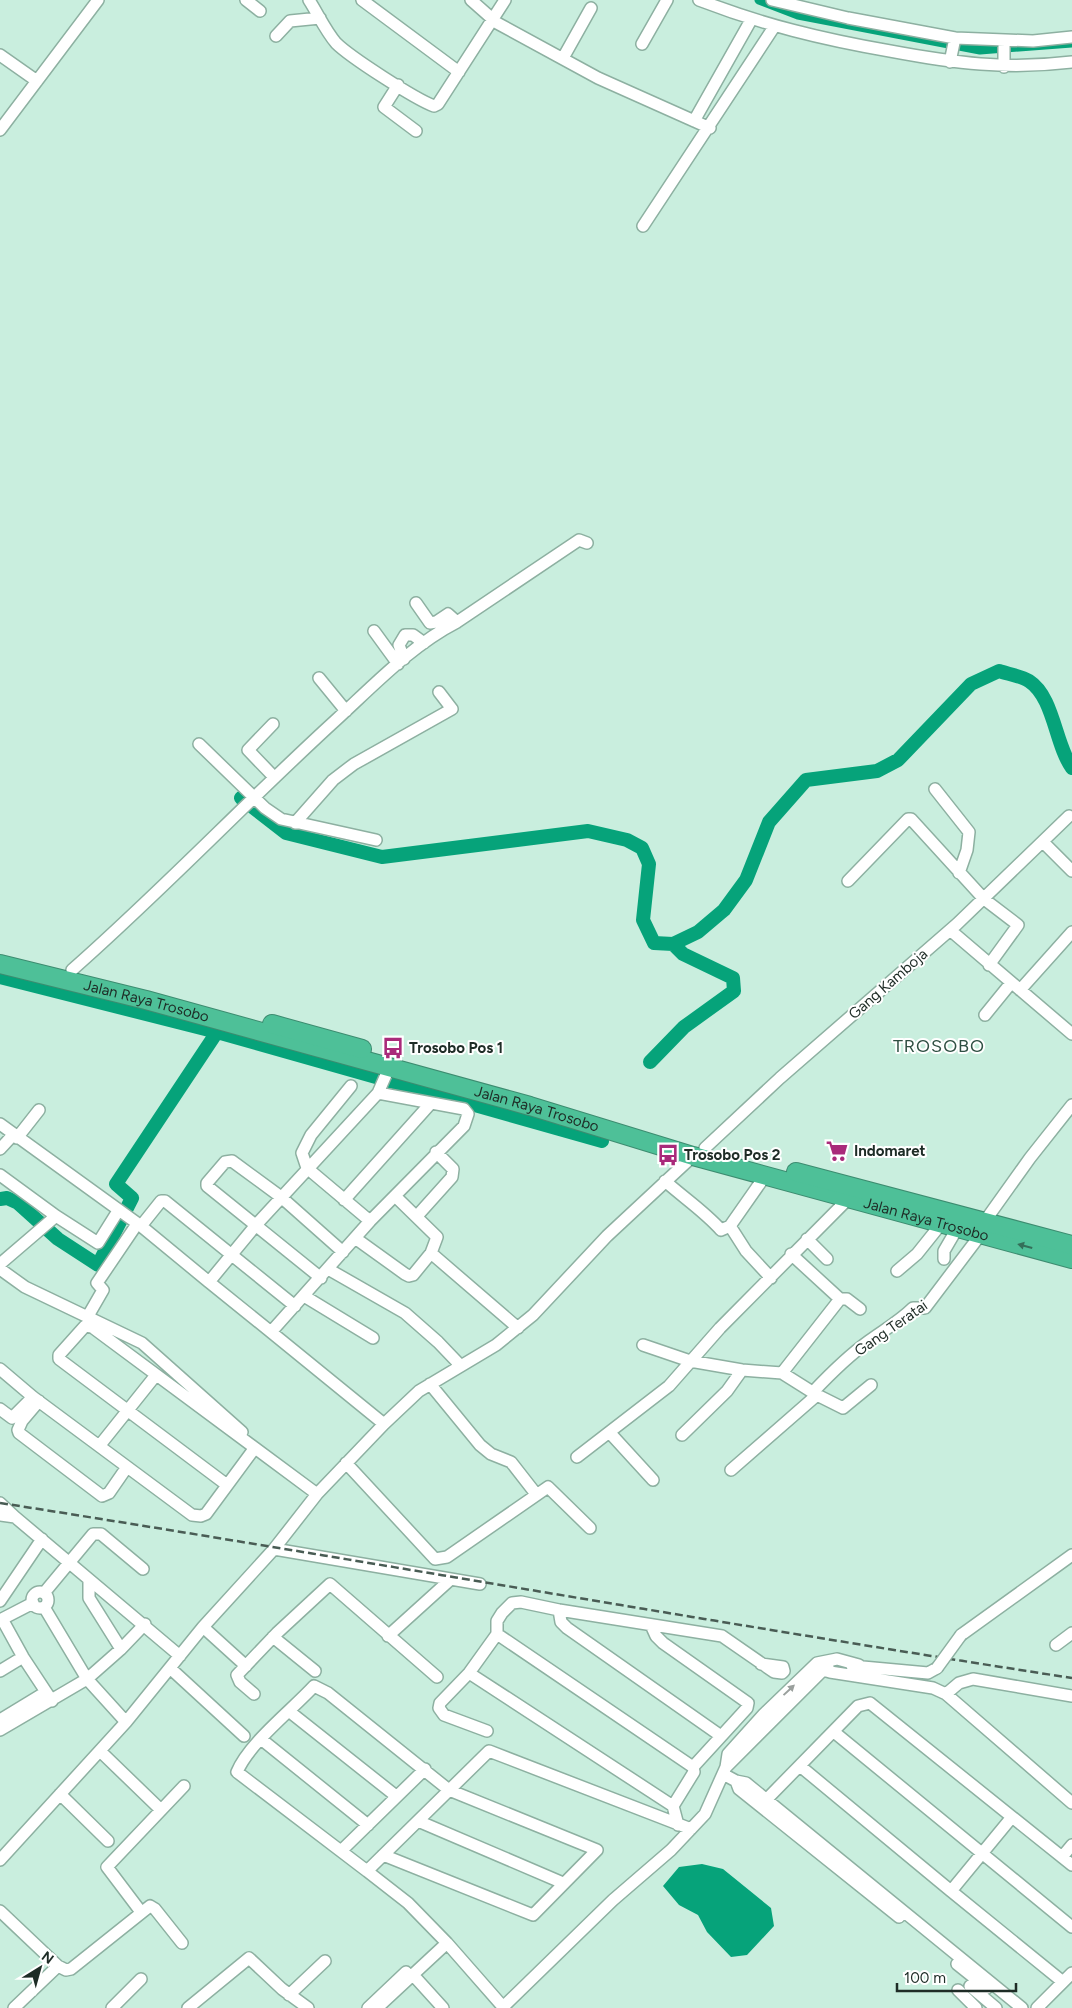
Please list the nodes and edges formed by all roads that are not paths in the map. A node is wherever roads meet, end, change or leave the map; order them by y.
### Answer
1 (98, 0) edge
2 (246, 0) edge
3 (309, 0) edge
4 (362, 0) edge
5 (471, 0) edge
6 (505, 0) edge
7 (666, 0) edge
8 (772, 0) edge
9 (704, 1) edge
10 (591, 8) dead end
11 (260, 11) dead end
12 (320, 18) junction
13 (493, 20) junction
14 (751, 20) junction
15 (774, 27) junction
16 (276, 36) dead end
17 (1072, 37) edge
18 (954, 40) junction
19 (642, 44) dead end
20 (1004, 44) junction
21 (0, 55) edge
22 (563, 58) junction
23 (951, 59) junction
24 (1072, 62) edge
25 (1005, 65) junction
26 (459, 72) junction
27 (37, 81) junction
28 (398, 85) junction
29 (694, 121) junction
30 (710, 128) junction
31 (0, 130) edge
32 (416, 131) dead end
33 (643, 226) dead end
34 (588, 543) dead end
35 (416, 603) dead end
36 (457, 622) junction
37 (374, 632) dead end
38 (424, 643) junction
39 (401, 661) junction
40 (319, 678) dead end
41 (439, 692) dead end
42 (346, 711) junction
43 (273, 724) dead end
44 (199, 744) dead end
45 (274, 777) junction
46 (935, 789) dead end
47 (252, 799) junction
48 (1069, 816) dead end
49 (295, 823) junction
50 (376, 840) dead end
51 (1043, 842) junction
52 (1072, 871) edge
53 (959, 873) junction
54 (848, 881) dead end
55 (984, 900) junction
56 (950, 930) junction
57 (1072, 932) edge
58 (0, 954) edge
59 (0, 964) edge
60 (989, 965) junction
61 (72, 970) junction
62 (1016, 987) junction
63 (984, 1015) dead end
64 (1072, 1034) edge
65 (384, 1079) junction
66 (350, 1086) dead end
67 (431, 1103) junction
68 (1072, 1105) edge
69 (39, 1110) dead end
70 (0, 1124) edge
71 (611, 1125) junction
72 (15, 1137) junction
73 (0, 1149) edge
74 (436, 1152) junction
75 (699, 1152) junction
76 (307, 1168) junction
77 (0, 1174) edge
78 (765, 1176) junction
79 (665, 1181) junction
80 (395, 1196) junction
81 (281, 1197) junction
82 (849, 1198) junction
83 (344, 1200) junction
84 (417, 1216) junction
85 (54, 1218) junction
86 (129, 1218) junction
87 (370, 1221) junction
88 (256, 1224) junction
89 (941, 1224) junction
90 (730, 1226) junction
91 (958, 1227) junction
92 (983, 1228) junction
93 (356, 1238) junction
94 (807, 1239) junction
95 (1072, 1245) edge
96 (343, 1252) junction
97 (232, 1253) junction
98 (431, 1253) junction
99 (791, 1254) junction
100 (827, 1259) dead end
101 (944, 1259) dead end
102 (1072, 1259) edge
103 (0, 1264) edge
104 (0, 1269) edge
105 (897, 1271) dead end
106 (324, 1274) junction
107 (771, 1278) junction
108 (208, 1282) junction
109 (304, 1296) junction
110 (840, 1298) junction
111 (295, 1306) junction
112 (860, 1308) dead end
113 (88, 1316) junction
114 (518, 1328) junction
115 (272, 1332) junction
116 (373, 1338) dead end
117 (643, 1345) dead end
118 (690, 1361) junction
119 (460, 1365) junction
120 (0, 1369) edge
121 (742, 1370) junction
122 (782, 1373) junction
123 (156, 1376) junction
124 (430, 1384) junction
125 (872, 1385) dead end
126 (815, 1394) junction
127 (36, 1399) junction
128 (0, 1409) edge
129 (128, 1411) junction
130 (384, 1424) junction
131 (610, 1433) junction
132 (682, 1435) dead end
133 (100, 1445) junction
134 (254, 1449) junction
135 (577, 1457) dead end
136 (346, 1463) junction
137 (127, 1467) junction
138 (731, 1470) dead end
139 (653, 1480) dead end
140 (227, 1485) junction
141 (317, 1494) junction
142 (536, 1494) junction
143 (0, 1502) edge
144 (5, 1518) edge
145 (590, 1528) dead end
146 (42, 1539) junction
147 (274, 1550) junction
148 (1072, 1555) edge
149 (69, 1562) junction
150 (143, 1569) dead end
151 (452, 1579) junction
152 (89, 1580) junction
153 (480, 1584) dead end
154 (0, 1601) edge
155 (38, 1605) junction
156 (559, 1610) junction
157 (1, 1620) edge
158 (144, 1624) junction
159 (651, 1625) junction
160 (203, 1627) junction
161 (1072, 1633) edge
162 (497, 1634) junction
163 (388, 1636) junction
164 (273, 1637) junction
165 (1056, 1645) dead end
166 (122, 1649) junction
167 (180, 1656) junction
168 (23, 1657) junction
169 (761, 1664) dead end
170 (246, 1666) junction
171 (820, 1666) junction
172 (170, 1668) junction
173 (0, 1671) edge
174 (315, 1671) dead end
175 (469, 1673) junction
176 (437, 1677) dead end
177 (87, 1679) junction
178 (254, 1694) dead end
179 (946, 1694) junction
180 (49, 1696) junction
181 (1072, 1696) edge
182 (290, 1712) junction
183 (0, 1720) edge
184 (126, 1722) junction
185 (0, 1730) edge
186 (487, 1731) dead end
187 (834, 1732) junction
188 (244, 1736) dead end
189 (721, 1736) junction
190 (261, 1739) junction
191 (100, 1751) junction
192 (800, 1766) junction
193 (693, 1767) junction
194 (425, 1769) junction
195 (725, 1771) junction
196 (736, 1781) junction
197 (184, 1786) dead end
198 (449, 1790) junction
199 (60, 1794) junction
200 (396, 1796) junction
201 (766, 1800) junction
202 (1072, 1804) edge
203 (673, 1806) junction
204 (161, 1810) junction
205 (1012, 1817) junction
206 (418, 1821) junction
207 (368, 1824) junction
208 (678, 1825) junction
209 (691, 1829) junction
210 (798, 1831) junction
211 (108, 1841) dead end
212 (1072, 1845) edge
213 (342, 1850) junction
214 (982, 1854) junction
215 (383, 1855) junction
216 (1062, 1857) junction
217 (0, 1860) edge
218 (1072, 1865) edge
219 (367, 1871) junction
220 (563, 1883) junction
221 (952, 1891) junction
222 (0, 1911) edge
223 (141, 1912) junction
224 (1072, 1927) edge
225 (182, 1943) dead end
226 (447, 1944) junction
227 (325, 1961) dead end
228 (58, 1966) junction
229 (1072, 1973) edge
230 (410, 1974) junction
231 (141, 1979) dead end
232 (1063, 1982) junction
233 (970, 1986) dead end
234 (958, 1990) dead end
235 (289, 1995) junction
236 (380, 2007) edge
237 (14, 2008) edge
238 (112, 2008) edge
239 (188, 2008) edge
240 (308, 2008) edge
241 (368, 2008) edge
242 (444, 2008) edge
243 (503, 2008) edge
244 (976, 2008) edge
245 (996, 2008) edge
246 (1012, 2008) edge
247 (1022, 2008) edge
248 (1037, 2008) edge

1 - 27 street
2 - 11 street
3 - 12 street
4 - 26 street
5 - 13 street
6 - 13 street
7 - 19 street
8 - 18 street
9 - 14 street
10 - 22 street
12 - 16 street
12 - 28 street
13 - 22 street
13 - 26 street
14 - 15 street
14 - 29 street
15 - 23 street
15 - 30 street
17 - 20 street
18 - 20 street
18 - 23 street
20 - 25 street
21 - 27 street
22 - 29 street
23 - 25 street
24 - 25 street
26 - 28 street
27 - 31 street
28 - 32 street
29 - 30 street
30 - 33 street
34 - 36 street
35 - 36 street
36 - 38 street
37 - 39 street
38 - 39 street
38 - 39 street
39 - 42 street
40 - 42 street
41 - 49 street
42 - 45 street
43 - 45 street
44 - 47 street
45 - 47 street
46 - 53 street
47 - 49 street
47 - 61 street
48 - 51 street, Gang Kamboja
49 - 50 street
51 - 52 street
51 - 55 street, Gang Kamboja
53 - 54 street
53 - 55 street
55 - 56 street, Gang Kamboja
55 - 60 street
56 - 60 street
56 - 75 street, Gang Kamboja
57 - 62 street
58 - 61 highway, Jalan Raya Trosobo
59 - 65 highway, Jalan Raya Trosobo
60 - 62 street
61 - 71 highway, Jalan Raya Trosobo
62 - 63 street
62 - 64 street
65 - 67 street
65 - 71 highway, Jalan Raya Trosobo
65 - 76 street
66 - 76 street
67 - 74 street
67 - 83 street
68 - 92 street
69 - 72 street
70 - 72 street
71 - 75 highway, Jalan Raya Trosobo
72 - 73 street
72 - 86 street
74 - 80 street
74 - 84 street
75 - 78 highway, Jalan Raya Trosobo
75 - 79 street, Gang Kamboja
75 - 92 highway, Jalan Raya Trosobo
76 - 81 street
76 - 83 street
77 - 85 street
78 - 82 highway, Jalan Raya Trosobo
78 - 90 street
79 - 90 street
79 - 114 street, Gang Kamboja
80 - 84 street
80 - 87 street
81 - 88 street
81 - 88 street
81 - 96 street
82 - 89 highway, Jalan Raya Trosobo
82 - 94 street
83 - 87 street
84 - 98 street
85 - 86 street
85 - 103 street
86 - 97 street
86 - 108 street
86 - 113 street
87 - 93 street
88 - 97 street
88 - 106 street
89 - 91 highway, Jalan Raya Trosobo
89 - 105 street
90 - 107 street
91 - 92 highway, Jalan Raya Trosobo
91 - 101 street
92 - 95 highway, Jalan Raya Trosobo
102 -> 92 highway, Jalan Raya Trosobo
92 - 126 street, Gang Teratai
93 - 96 street
93 - 98 street
94 - 99 street
94 - 100 street
96 - 106 street
97 - 108 street
97 - 111 street
98 - 114 street
99 - 107 street
99 - 110 street
104 - 113 street
106 - 109 street
106 - 119 street
107 - 118 street
108 - 115 street
109 - 111 street
109 - 116 street
110 - 112 street
110 - 122 street
111 - 115 street
113 - 134 street
114 - 119 street, Gang Kamboja
115 - 130 street
117 - 118 street
118 - 121 street
118 - 131 street
119 - 124 street, Gang Kamboja
120 - 127 street
121 - 122 street
121 - 132 street
122 - 126 street
123 - 129 street
123 - 129 street
123 - 134 street
124 - 130 street, Gang Kamboja
124 - 142 street
125 - 126 street
126 - 138 street
127 - 128 street
127 - 133 street
127 - 137 street
129 - 133 street
129 - 140 street
130 - 136 street, Gang Kamboja
131 - 135 street
131 - 139 street
133 - 137 street
134 - 140 street
134 - 141 street
136 - 141 street, Gang Kamboja
136 - 142 street
137 - 140 street
141 - 147 street, Gang Kamboja
142 - 145 street
143 - 144 street
144 - 146 street
146 - 149 street
146 - 154 street
147 - 151 street
147 - 160 street, Gang Kamboja
148 - 171 street, bridge
149 - 150 street
149 - 152 street
149 - 155 street
151 - 153 street
151 - 163 street
152 - 158 street
152 - 166 street
155 - 157 street
155 - 177 street
156 - 159 street
156 - 162 street
156 - 189 street
157 - 168 street
158 - 166 street
158 - 167 street
159 - 169 street
159 - 189 street
160 - 167 street, Gang Kamboja
160 - 170 street
161 - 165 street
162 - 175 street
162 - 193 street
163 - 164 street
163 - 176 street
164 - 170 street
164 - 174 street
166 - 177 street
167 - 172 street, Gang Kamboja
168 - 173 street
168 - 180 street
170 - 178 street
171 - 179 street
171 - 195 street
172 - 184 street, Gang Kamboja
172 - 188 street
175 - 186 street
175 - 203 street
177 - 180 street
177 - 184 street
179 - 181 street
179 - 202 street
180 - 183 street
180 - 185 street
182 - 190 street
182 - 194 street
182 - 200 street
184 - 191 street, Gang Kamboja
187 - 192 street
187 - 205 street
187 - 214 street
189 - 193 street
190 - 207 street
190 - 213 street
191 - 199 street, Gang Kamboja
191 - 204 street
192 - 201 street
192 - 221 street
193 - 203 street
194 - 198 street
194 - 200 street
195 - 196 street
195 - 209 street
196 - 201 street
196 - 210 street
197 - 204 street
198 - 206 street
198 - 208 street
198 - 220 street
199 - 211 street
199 - 217 street, Gang Kamboja
200 - 207 street
201 - 210 street
203 - 208 street
204 - 223 street
205 - 214 street
205 - 216 street
206 - 215 street
206 - 220 street
207 - 213 street
208 - 209 street
209 - 243 street
210 - 246 street
210 - 247 street
212 - 216 street
213 - 219 street
214 - 221 street
214 - 224 street
215 - 219 street
215 - 220 street
216 - 218 street
219 - 226 street
221 - 232 street
222 - 228 street
223 - 225 street
223 - 228 street
226 - 230 street
226 - 243 street
227 - 235 street
228 - 237 street
229 - 232 street
230 - 236 street
230 - 241 street
230 - 242 street
231 - 238 street
232 - 248 street
233 - 245 street
234 - 244 street
235 - 239 street
235 - 240 street

